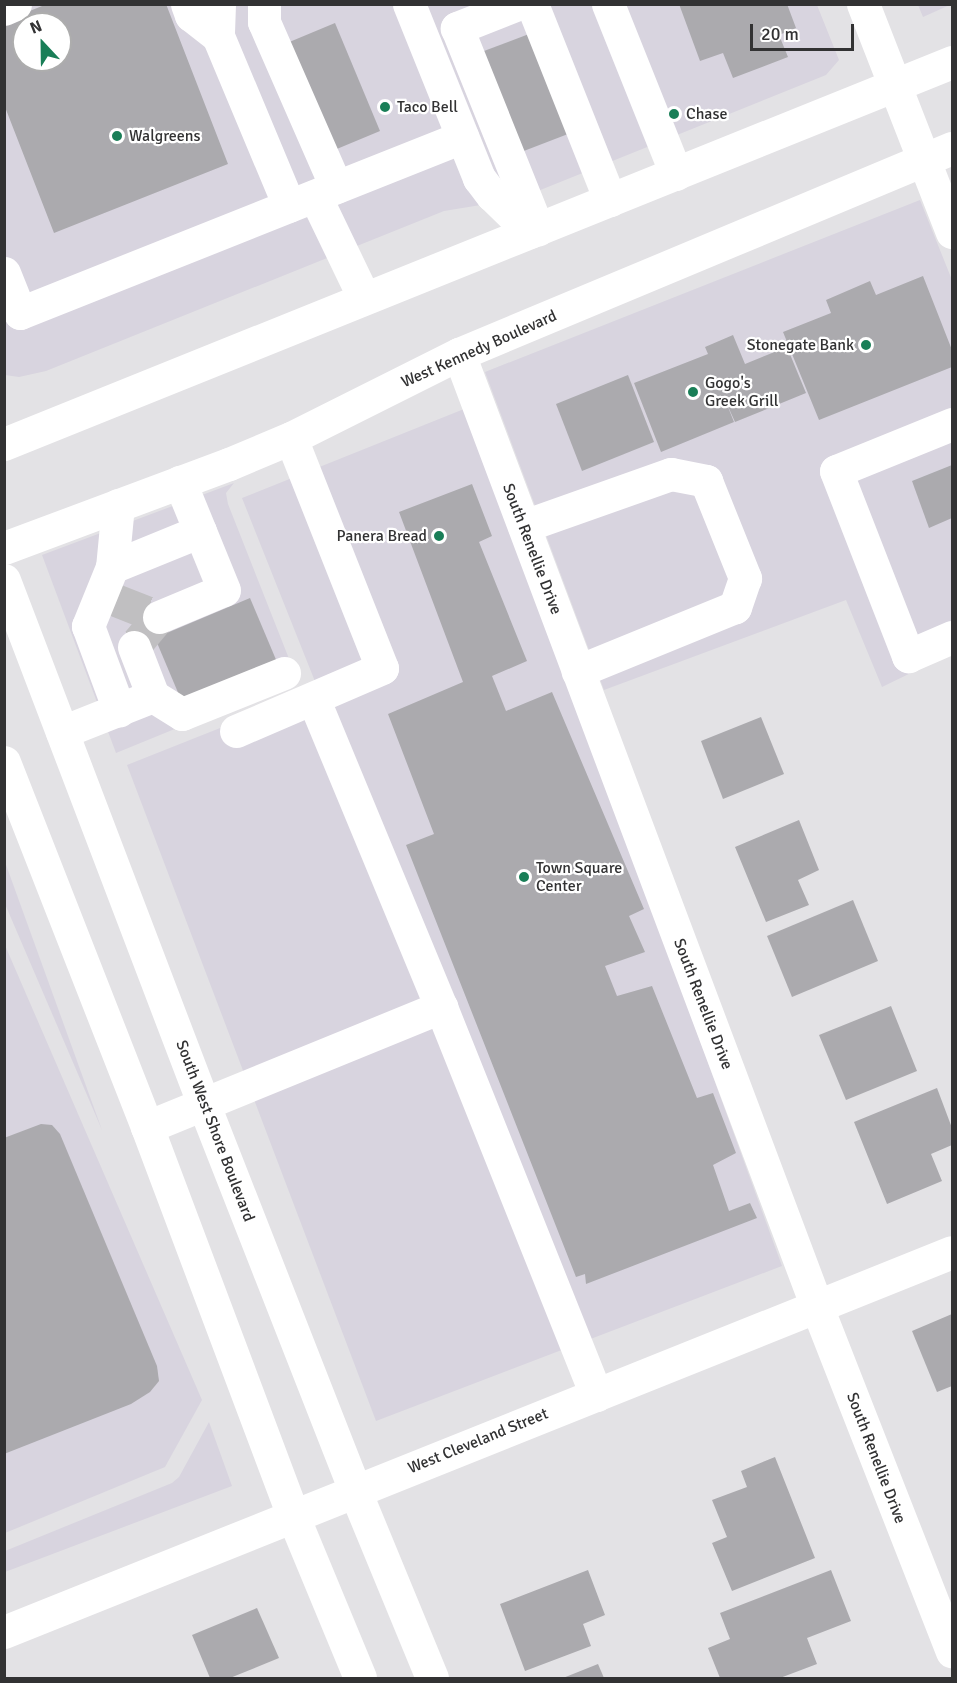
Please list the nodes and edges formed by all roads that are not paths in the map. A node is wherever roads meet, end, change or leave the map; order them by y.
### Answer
1 (15, 4) edge
2 (187, 4) edge
3 (264, 4) edge
4 (409, 4) edge
5 (518, 4) edge
6 (532, 4) edge
7 (608, 4) edge
8 (863, 4) edge
9 (4, 9) edge
10 (218, 20) edge
11 (952, 62) edge
12 (894, 86) junction
13 (462, 137) junction
14 (938, 154) edge
15 (676, 174) junction
16 (313, 196) junction
17 (610, 200) junction
18 (534, 230) junction
19 (952, 232) edge
20 (4, 273) edge
21 (364, 298) junction
22 (459, 354) junction
23 (952, 424) edge
24 (291, 438) junction
25 (4, 444) edge
26 (180, 482) junction
27 (118, 505) junction
28 (524, 526) junction
29 (200, 531) junction
30 (4, 548) edge
31 (4, 580) edge
32 (109, 587) junction
33 (159, 617) dead end
34 (952, 637) edge
35 (134, 647) dead end
36 (578, 671) junction
37 (284, 673) dead end
38 (153, 696) junction
39 (313, 698) junction
40 (119, 710) junction
41 (63, 732) junction
42 (236, 732) dead end
43 (4, 762) edge
44 (441, 1007) junction
45 (204, 1105) junction
46 (147, 1127) junction
47 (952, 1251) edge
48 (817, 1306) junction
49 (596, 1395) junction
50 (355, 1491) junction
51 (293, 1516) junction
52 (4, 1632) edge
53 (952, 1651) edge
54 (360, 1678) edge
55 (432, 1678) edge

1 - 9 street
2 - 10 street
3 - 16 street
4 - 13 street
5 - 18 street
6 - 17 street
7 - 15 street
8 - 12 street
10 - 16 street
11 - 12 street
12 - 14 street
12 - 15 street
13 - 16 street
13 - 18 street
14 - 19 street
14 - 22 street, West Kennedy Boulevard
15 - 17 street
16 - 20 street
16 - 21 street
17 - 18 street
18 - 21 street
21 - 25 street
22 - 24 street, West Kennedy Boulevard
22 - 28 street, South Renellie Drive
23 - 34 street
24 - 26 street, West Kennedy Boulevard
24 - 39 street
26 - 27 street, West Kennedy Boulevard
26 - 29 street
27 - 30 street, West Kennedy Boulevard
27 - 32 street
28 - 36 street, South Renellie Drive
28 - 36 street
29 - 32 street
29 - 33 street
31 - 41 street, South West Shore Boulevard
32 - 40 street
35 - 38 street
36 - 48 street, South Renellie Drive
37 - 38 street
38 - 40 street
39 - 42 street
39 - 44 street
40 - 41 street
41 - 45 street, South West Shore Boulevard
43 - 46 street
44 - 45 street
44 - 49 street
45 - 46 street
45 - 50 street, South West Shore Boulevard
46 - 51 street
47 - 48 street, West Cleveland Street
48 - 49 street, West Cleveland Street
48 - 53 street, South Renellie Drive
49 - 50 street, West Cleveland Street
50 - 51 street, West Cleveland Street
50 - 55 street, South West Shore Boulevard
51 - 52 street, West Cleveland Street
51 - 54 street

